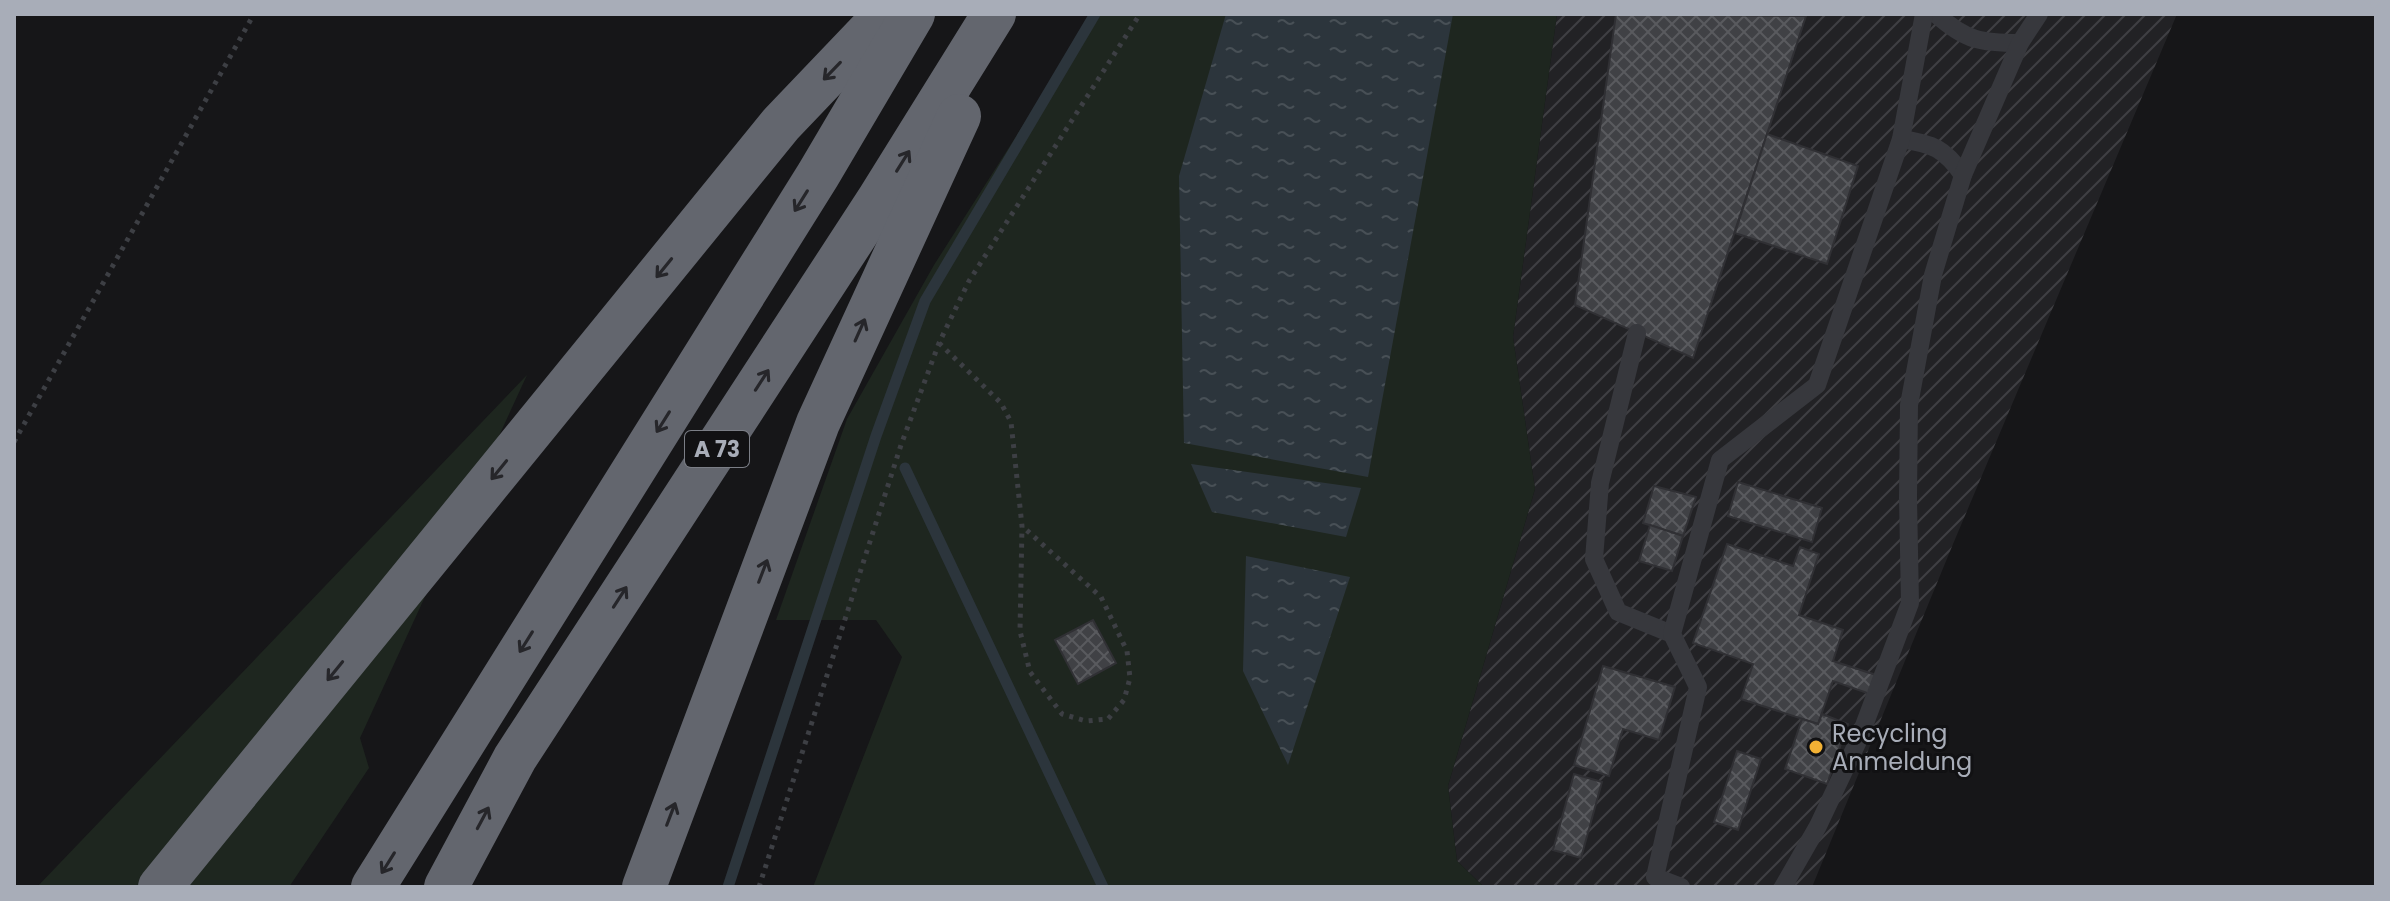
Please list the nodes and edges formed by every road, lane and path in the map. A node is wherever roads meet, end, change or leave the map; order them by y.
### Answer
1 (254, 14) edge
2 (886, 14) edge
3 (913, 14) edge
4 (994, 14) edge
5 (1006, 14) edge
6 (1140, 14) edge
7 (1924, 14) edge
8 (1936, 14) edge
9 (2039, 14) edge
10 (2020, 43) junction
11 (1901, 139) junction
12 (1963, 175) junction
13 (1637, 333) dead end
14 (939, 343) junction
15 (14, 442) edge
16 (1022, 526) junction
17 (1672, 634) junction
18 (160, 887) edge
19 (373, 887) edge
20 (446, 887) edge
21 (644, 887) edge
22 (759, 887) edge
23 (1681, 887) edge
24 (1783, 887) edge

1 - 15 path
2 -> 18 highway
3 -> 19 highway, A 73
20 -> 4 highway, A 73
21 -> 5 highway
6 - 14 path
7 - 11 lane
8 - 10 lane
9 - 10 lane
10 - 12 lane
11 - 12 lane
11 - 17 lane
12 - 24 lane
13 - 17 lane
14 - 16 path
14 - 22 path
16 - 16 path
17 - 23 lane

